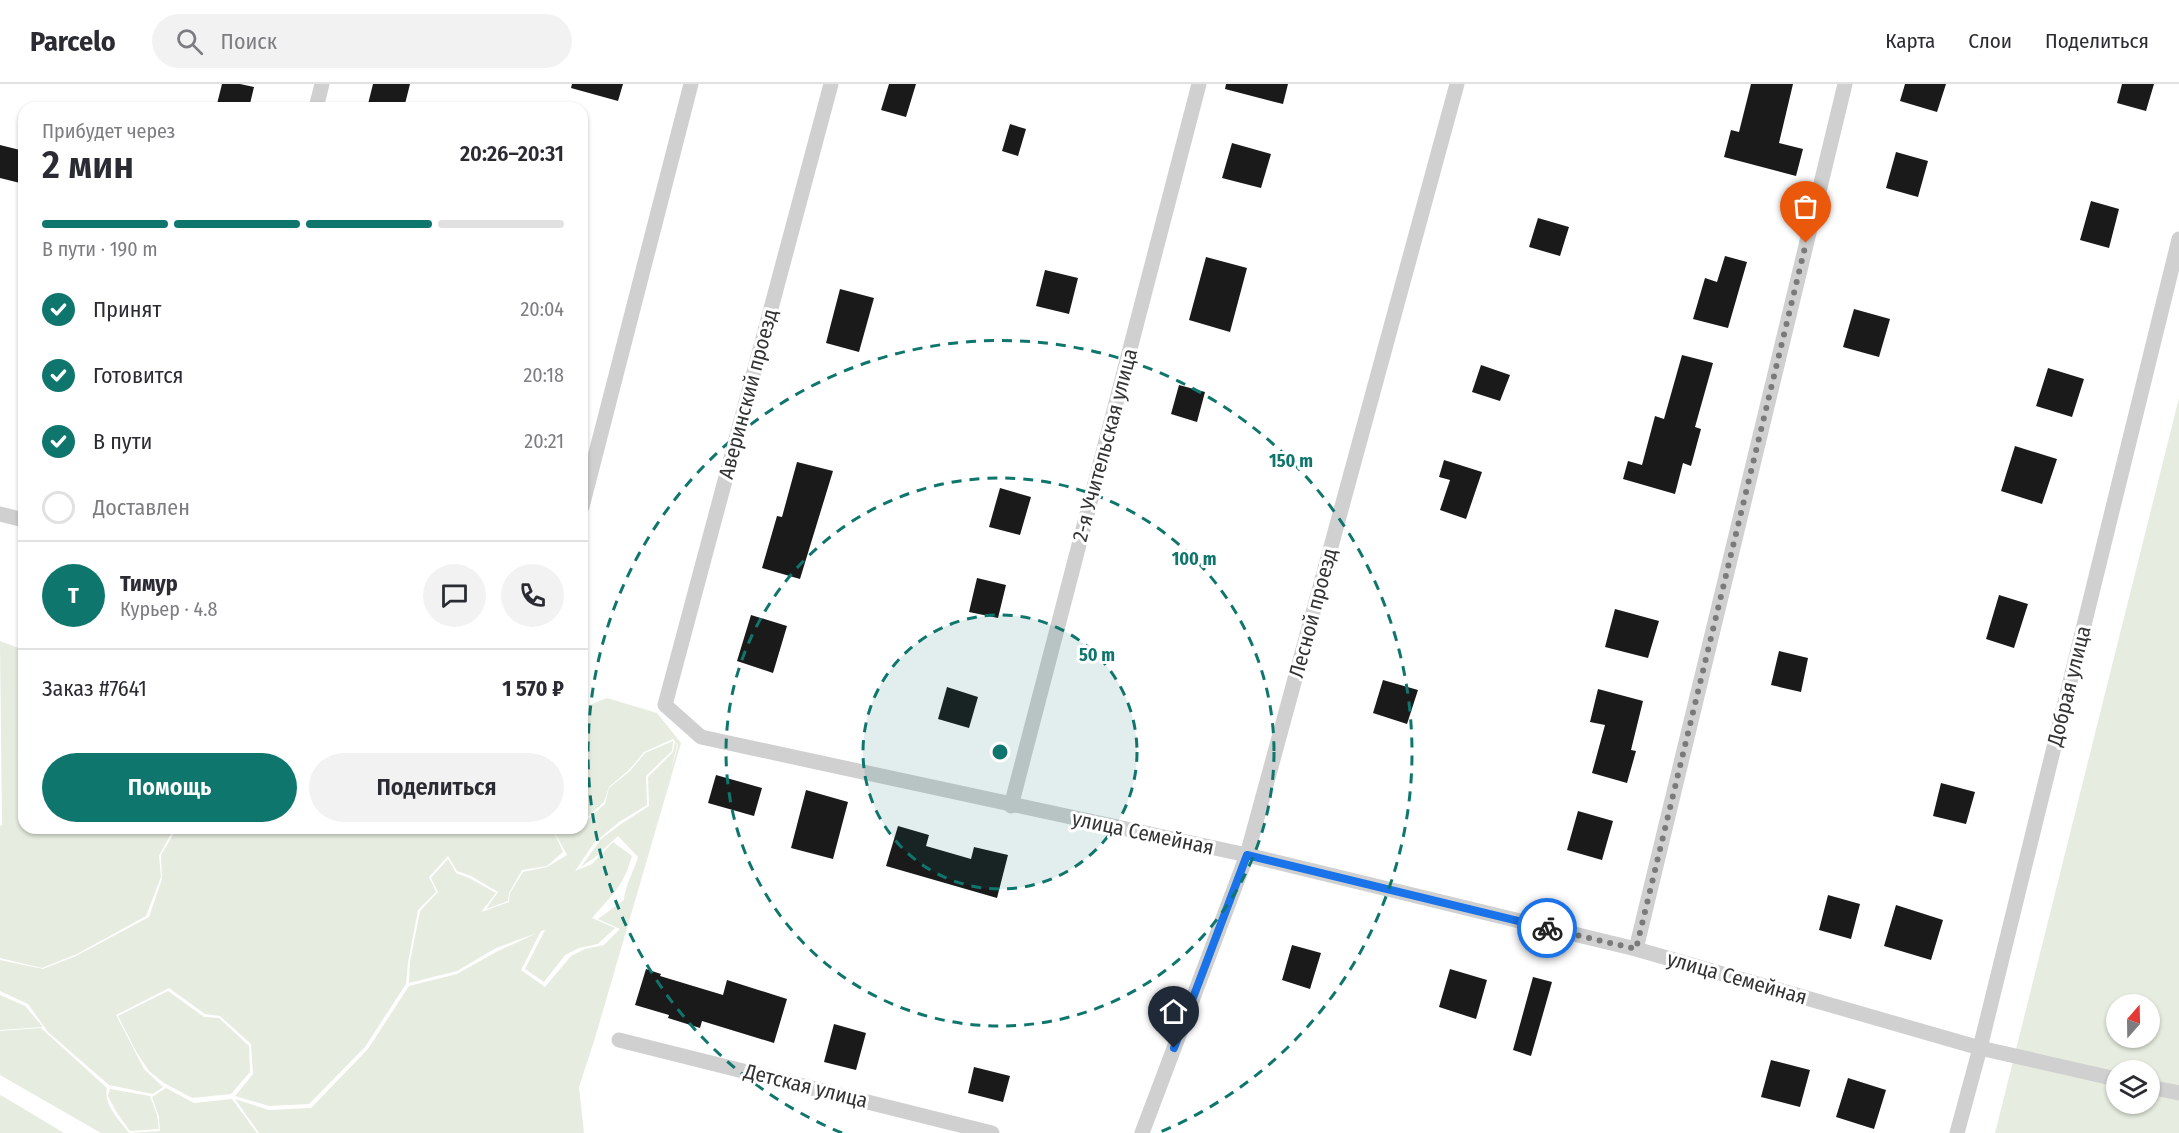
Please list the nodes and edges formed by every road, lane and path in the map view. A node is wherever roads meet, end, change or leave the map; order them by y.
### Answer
1 (322, 84) edge
2 (691, 84) edge
3 (831, 84) edge
4 (1199, 84) edge
5 (1457, 84) edge
6 (1845, 84) edge
7 (318, 102) edge
8 (2179, 240) edge
9 (588, 484) edge
10 (0, 514) edge
11 (18, 518) edge
12 (665, 705) joint
13 (1011, 806) junction
14 (1247, 855) junction
15 (1636, 949) junction
16 (619, 1040) dead end
17 (1980, 1048) junction
18 (2106, 1077) edge
19 (2160, 1089) edge
20 (2179, 1094) edge
21 (992, 1133) edge
22 (1142, 1133) edge
23 (1957, 1133) edge

1 - 7 street
2 - 9 street
3 - 12 street, Аверинский проезд
4 - 13 street, 2-я Учительская улица
5 - 14 street, Лесной проезд
6 - 15 street
8 - 17 street, Добрая улица
10 - 11 street
12 - 13 street, улица Семейная
13 - 14 street, улица Семейная
14 - 15 street, улица Семейная
14 - 22 street, Лесной проезд
15 - 17 street, улица Семейная
16 - 21 street, Детская улица
17 - 18 street, улица Семейная
17 - 23 street, Добрая улица
19 - 20 street

